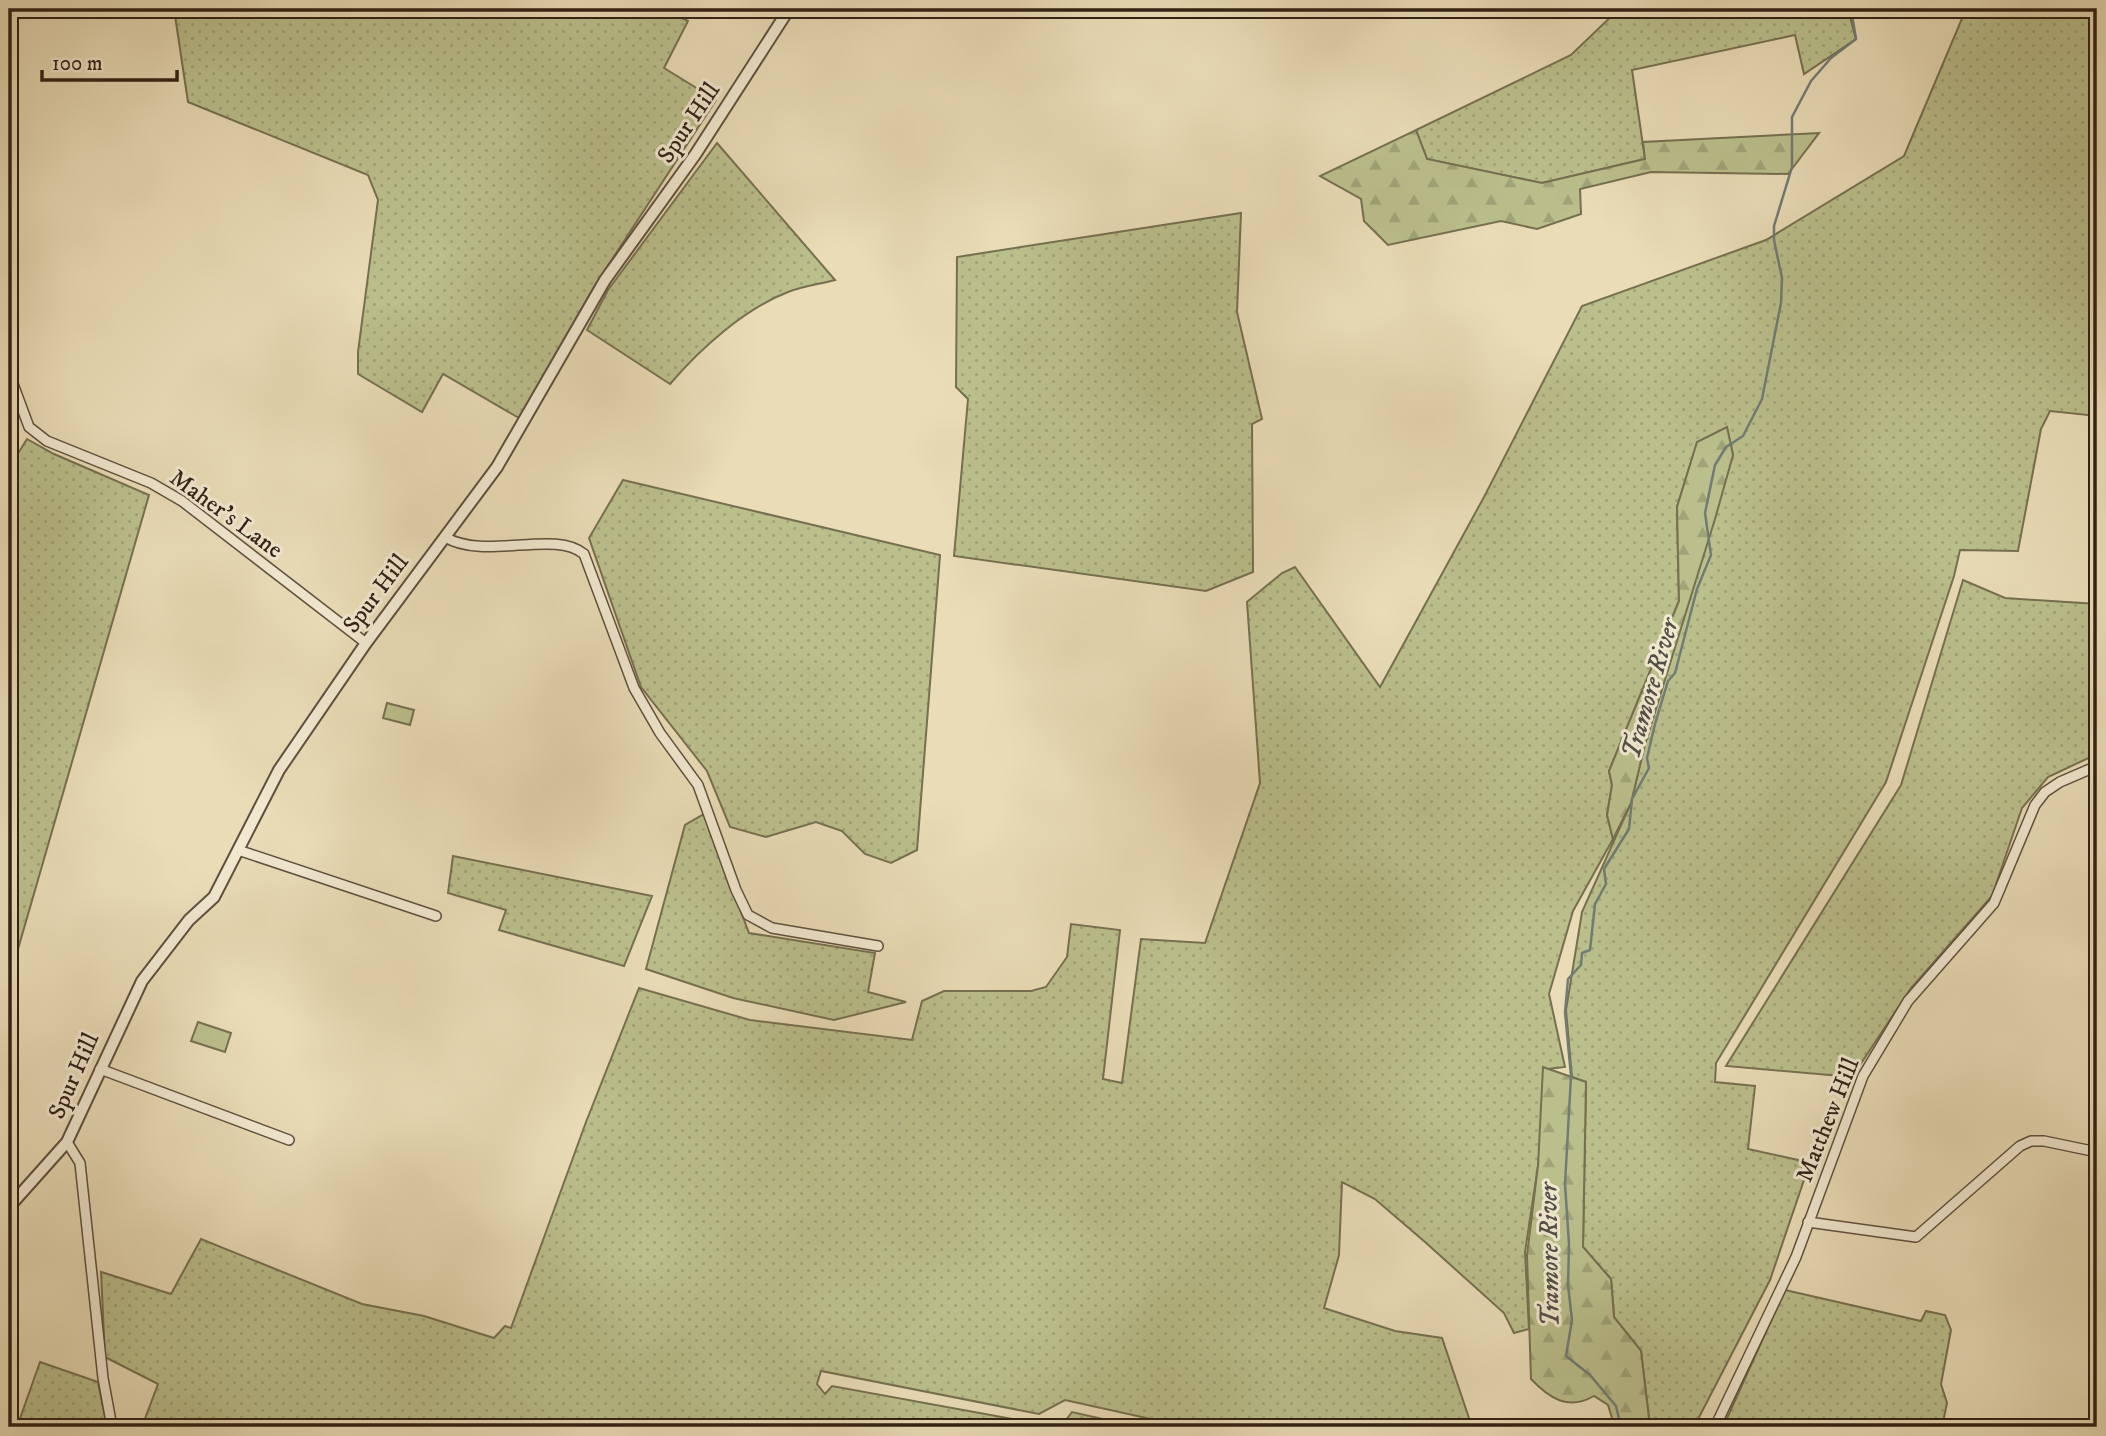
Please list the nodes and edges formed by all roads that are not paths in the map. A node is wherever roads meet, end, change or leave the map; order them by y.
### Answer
1 (789, 9) edge
2 (9, 373) edge
3 (445, 537) junction
4 (366, 643) junction
5 (2097, 766) edge
6 (238, 850) junction
7 (436, 916) dead end
8 (878, 946) dead end
9 (100, 1069) junction
10 (289, 1140) dead end
11 (67, 1142) junction
12 (2097, 1153) edge
13 (9, 1207) edge
14 (1808, 1222) junction
15 (112, 1427) edge
16 (1715, 1427) edge

1 - 3 street, Spur Hill
2 - 4 street, Maher's Lane
3 - 4 street, Spur Hill
3 - 8 street
4 - 6 street, Spur Hill
5 - 14 street, Matthew Hill
6 - 7 street
6 - 9 street, Spur Hill
9 - 10 street
9 - 11 street, Spur Hill
11 - 13 street, Spur Hill
11 - 15 street
12 - 14 street
14 - 16 street, Matthew Hill

